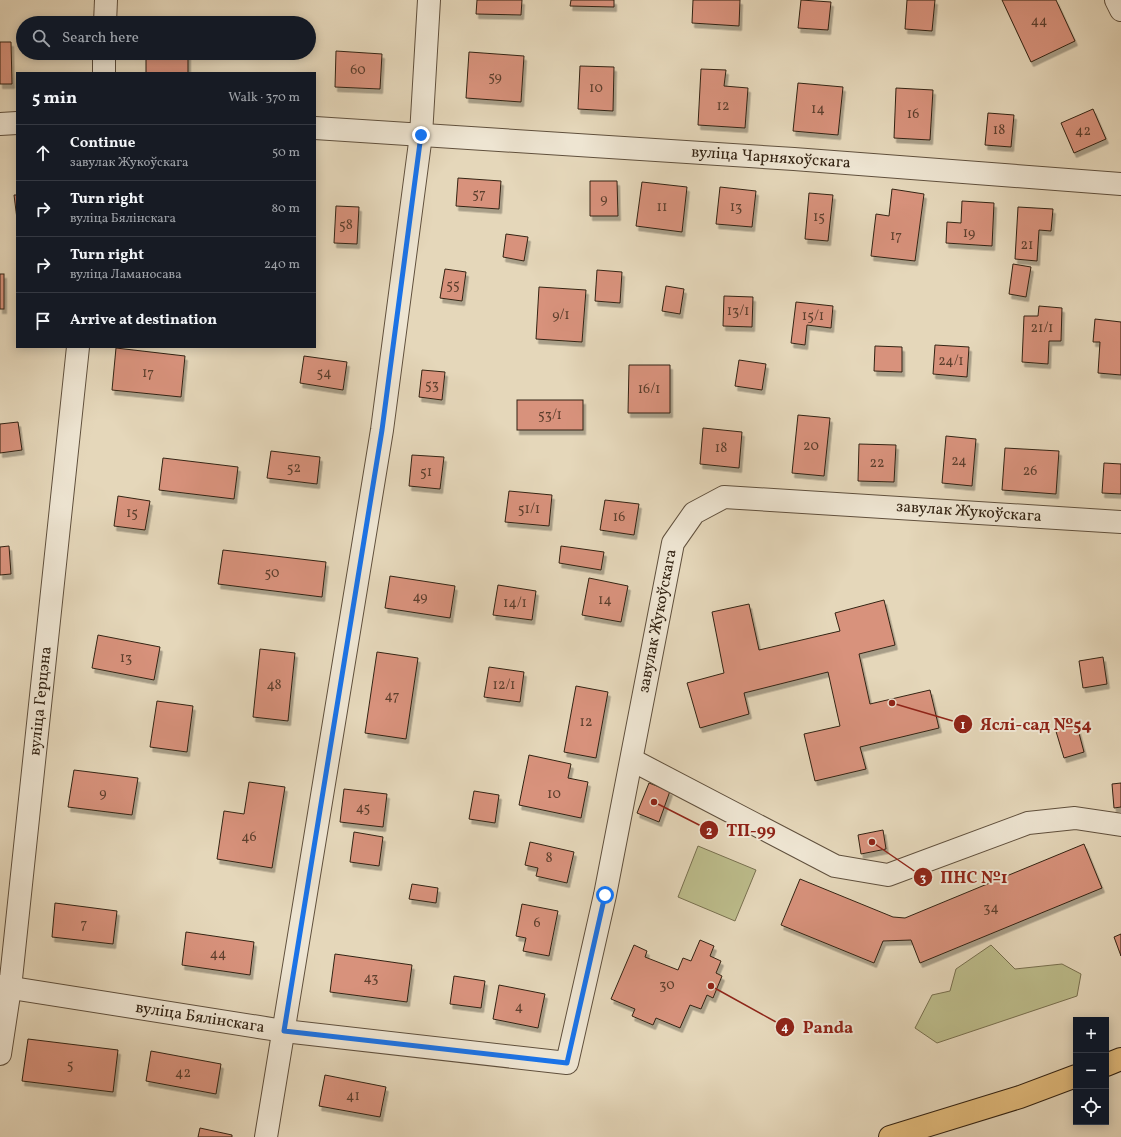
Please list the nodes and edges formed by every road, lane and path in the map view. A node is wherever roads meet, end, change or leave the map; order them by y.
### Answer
1 (106, 0) edge
2 (429, 0) edge
3 (1116, 0) edge
4 (1121, 10) edge
5 (105, 16) edge
6 (104, 60) edge
7 (104, 72) edge
8 (16, 123) edge
9 (0, 124) edge
10 (316, 128) edge
11 (421, 135) junction
12 (1121, 184) edge
13 (78, 348) edge
14 (1121, 522) edge
15 (632, 760) junction
16 (1121, 825) edge
17 (5, 987) edge
18 (284, 1031) junction
19 (0, 1054) edge
20 (1121, 1059) edge
21 (567, 1063) joint
22 (1109, 1064) edge
23 (1073, 1077) edge
24 (266, 1137) edge
25 (890, 1137) edge

1 - 5 street
2 - 11 street
3 - 4 street
6 - 7 street
8 - 9 street
10 - 11 street
11 - 12 street, вуліца Чарняхоўскага
11 - 18 street
13 - 17 street, вуліца Герцэна
14 - 15 street, завулак Жукоўскага
15 - 16 street
15 - 21 street, завулак Жукоўскага
17 - 18 street, вуліца Бялінскага
17 - 19 street, вуліца Герцэна
18 - 21 street, вуліца Бялінскага
18 - 24 street
20 - 22 main road
23 - 25 main road

